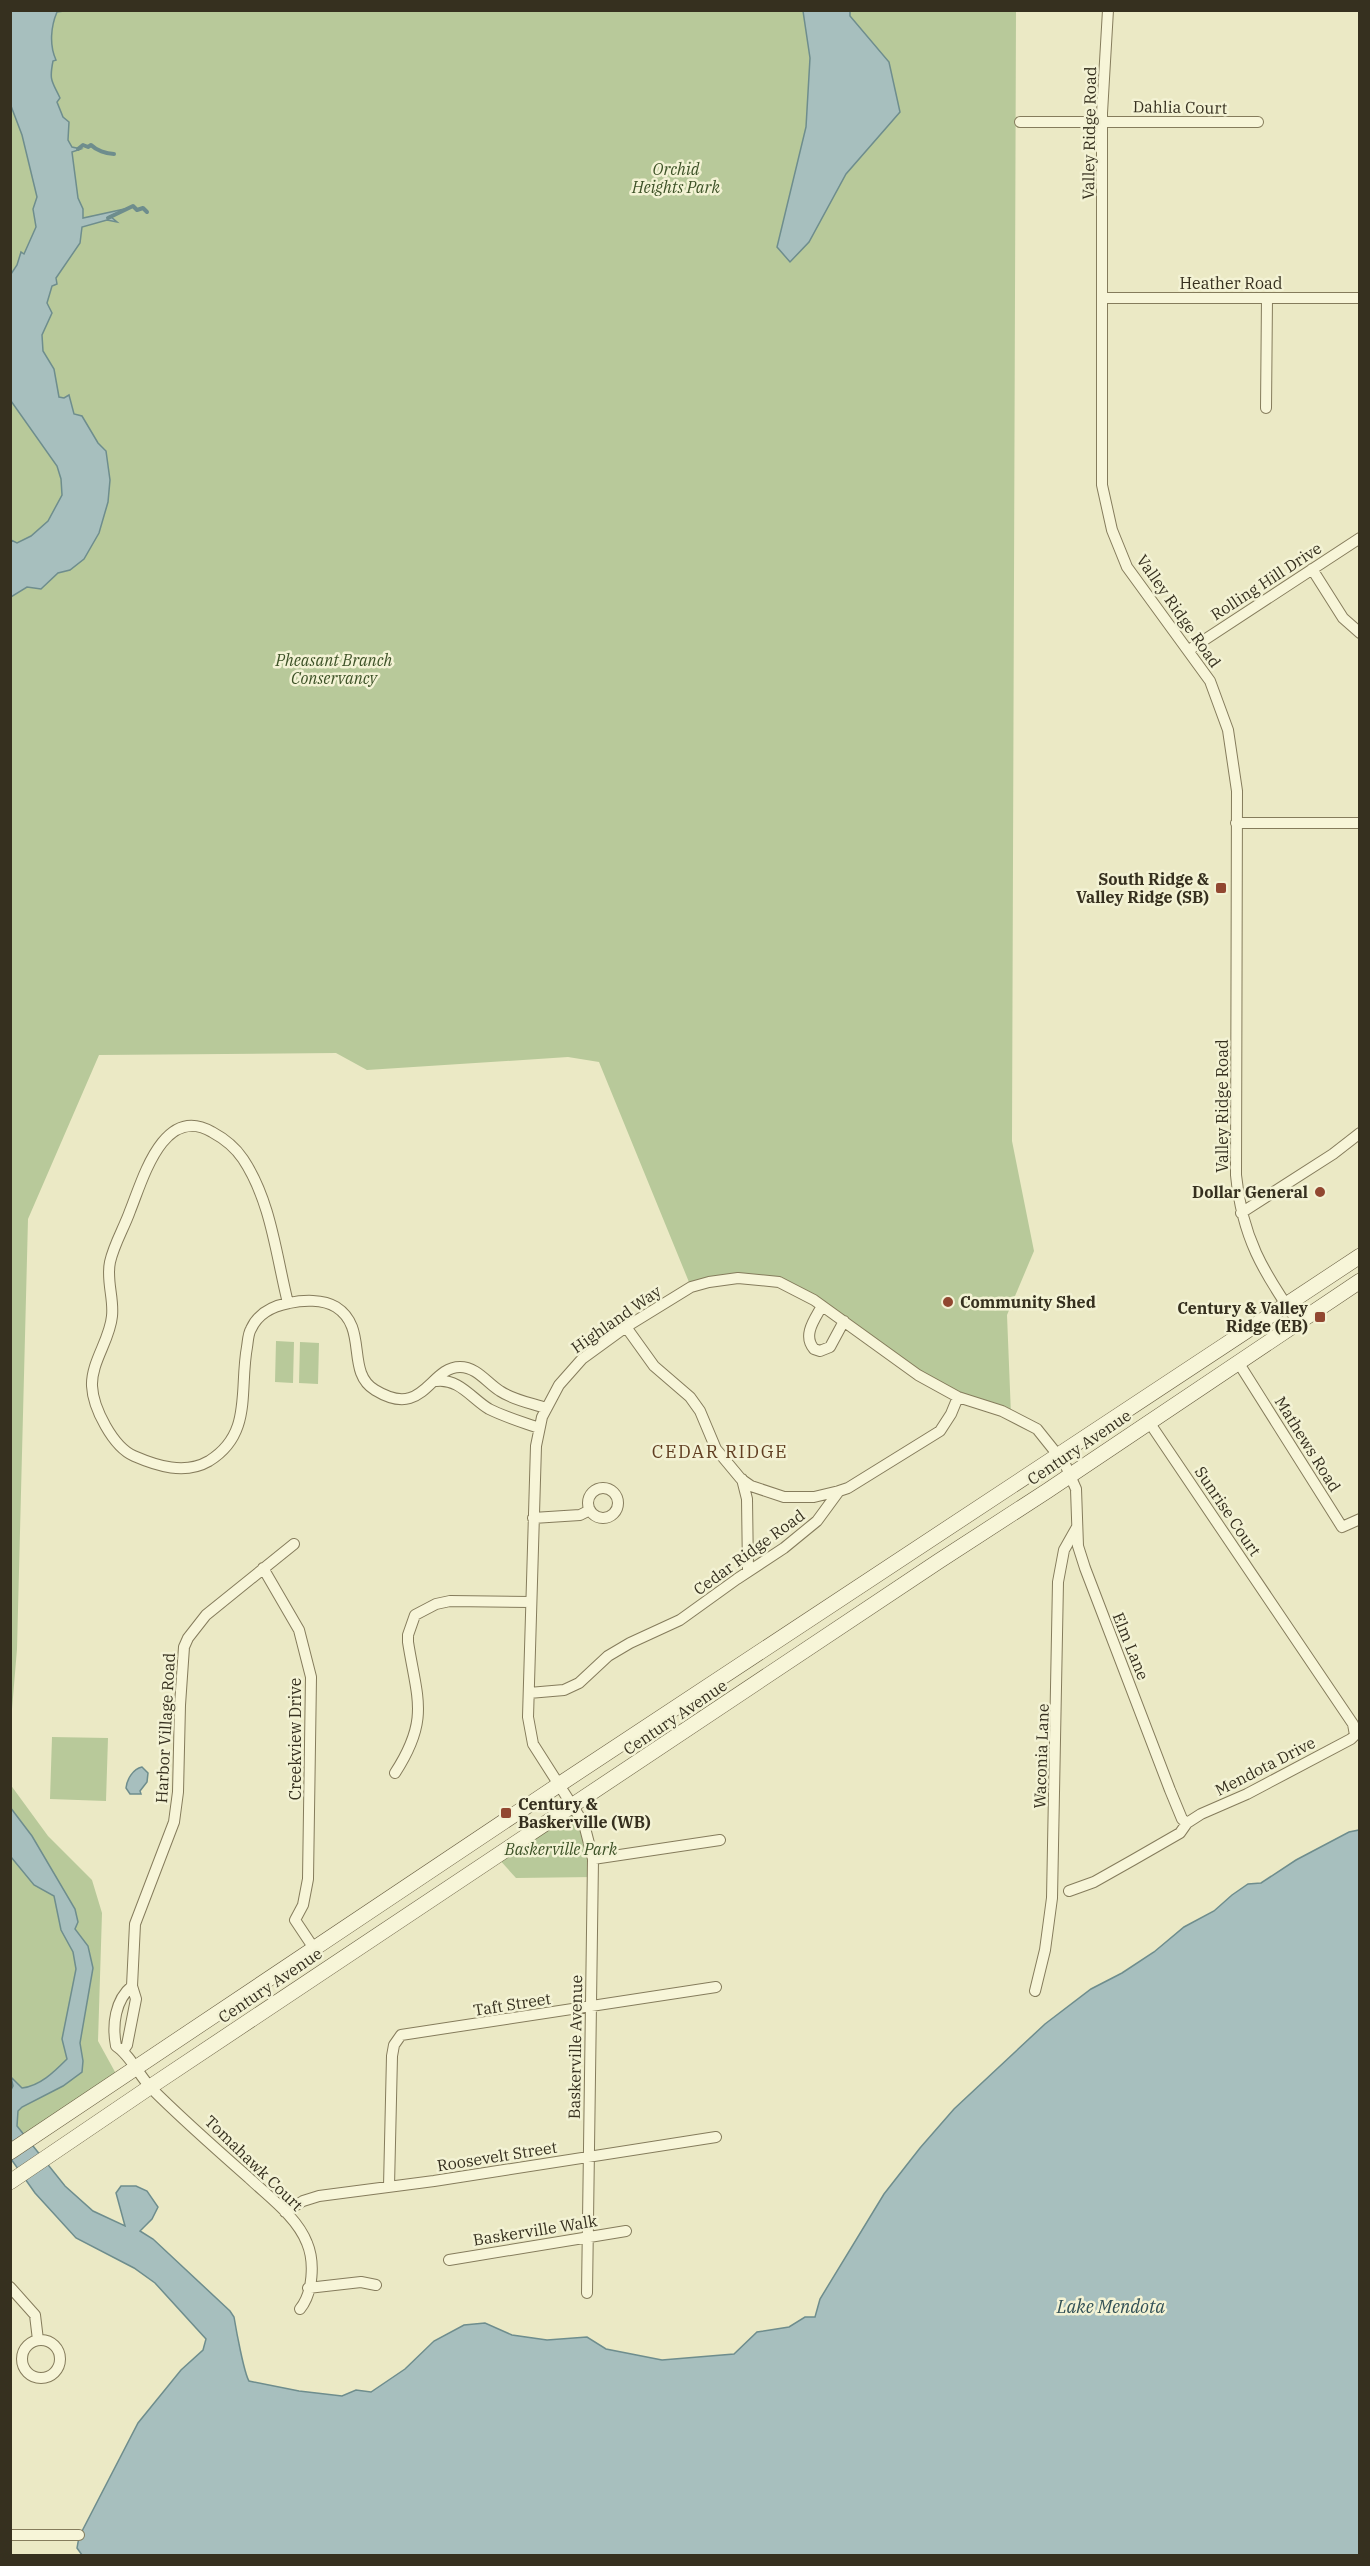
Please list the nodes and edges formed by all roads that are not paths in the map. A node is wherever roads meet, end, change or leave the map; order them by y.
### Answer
1 (1108, 10) edge
2 (1102, 121) junction
3 (1020, 122) dead end
4 (1258, 122) dead end
5 (1103, 298) junction
6 (1267, 298) junction
7 (1359, 298) edge
8 (1266, 408) dead end
9 (1359, 538) edge
10 (1312, 569) junction
11 (1359, 633) edge
12 (1189, 650) junction
13 (1359, 823) edge
14 (1236, 824) junction
15 (1359, 1133) edge
16 (1241, 1213) junction
17 (1359, 1256) edge
18 (1359, 1281) edge
19 (288, 1303) junction
20 (1286, 1305) junction
21 (822, 1306) junction
22 (844, 1321) junction
23 (1298, 1322) junction
24 (626, 1327) junction
25 (1238, 1362) junction
26 (436, 1382) junction
27 (958, 1397) junction
28 (546, 1408) junction
29 (1149, 1422) junction
30 (539, 1428) junction
31 (1058, 1455) junction
32 (1070, 1475) junction
33 (741, 1479) junction
34 (839, 1491) junction
35 (590, 1510) dead end
36 (533, 1518) junction
37 (1359, 1519) edge
38 (1078, 1524) junction
39 (294, 1544) dead end
40 (263, 1568) junction
41 (748, 1571) junction
42 (531, 1602) junction
43 (1282, 1618) joint
44 (529, 1693) junction
45 (1357, 1733) edge
46 (395, 1773) dead end
47 (560, 1784) junction
48 (574, 1806) junction
49 (1187, 1823) junction
50 (720, 1840) dead end
51 (593, 1859) junction
52 (1069, 1891) dead end
53 (315, 1950) junction
54 (132, 1986) junction
55 (716, 1987) dead end
56 (1035, 1990) dead end
57 (590, 2007) junction
58 (123, 2050) junction
59 (136, 2070) junction
60 (150, 2087) junction
61 (716, 2137) dead end
62 (10, 2152) edge
63 (588, 2157) junction
64 (10, 2182) edge
65 (389, 2186) junction
66 (285, 2212) junction
67 (626, 2231) dead end
68 (587, 2237) junction
69 (449, 2260) dead end
70 (376, 2285) dead end
71 (10, 2287) edge
72 (308, 2288) junction
73 (587, 2293) dead end
74 (300, 2309) dead end
75 (38, 2340) dead end
76 (10, 2535) edge
77 (79, 2535) dead end

1 - 2 street, Valley Ridge Road
2 - 3 street, Dahlia Court
2 - 4 street, Dahlia Court
2 - 5 street, Valley Ridge Road
5 - 6 street, Heather Road
5 - 12 street, Valley Ridge Road
6 - 7 street, Heather Road
6 - 8 street
9 - 10 street, Rolling Hill Drive
10 - 11 street
10 - 12 street, Rolling Hill Drive
12 - 14 street, Valley Ridge Road
13 - 14 street
14 - 16 street, Valley Ridge Road
15 - 16 street
16 - 20 street, Valley Ridge Road
17 - 20 main road, Century Avenue
18 - 23 main road, Century Avenue
19 - 19 street
19 - 26 street
20 - 23 street, Valley Ridge Road
20 - 31 main road, Century Avenue
21 - 22 street, Highland Way
21 - 22 street
21 - 24 street, Highland Way
22 - 27 street, Highland Way
23 - 25 main road, Century Avenue
24 - 28 street, Highland Way
24 - 33 street
25 - 29 main road, Century Avenue
25 - 37 street, Mathews Road
26 - 28 street
26 - 30 street
27 - 31 street, Highland Way
27 - 34 street, Cedar Ridge Road
28 - 30 street, Highland Way
29 - 32 main road, Century Avenue
29 - 43 street, Sunrise Court
30 - 36 street, Highland Way
31 - 32 street, Highland Way
31 - 47 main road, Century Avenue
32 - 38 street, Elm Lane
32 - 48 main road, Century Avenue
33 - 34 street
33 - 41 street
34 - 41 street, Cedar Ridge Road
35 - 36 street
36 - 42 street, Highland Way
38 - 49 street, Elm Lane
38 - 56 street, Waconia Lane
39 - 40 street
40 - 53 street, Creekview Drive
40 - 54 street, Harbor Village Road
41 - 44 street, Cedar Ridge Road
42 - 44 street, Highland Way
42 - 46 street
43 - 45 street, Mendota Drive
44 - 47 street, Highland Way
45 - 49 street, Mendota Drive
47 - 48 street, Highland Way
47 - 53 main road, Century Avenue
48 - 51 street, Baskerville Avenue
48 - 60 main road, Century Avenue
49 - 52 street, Mendota Drive
50 - 51 street
51 - 57 street, Baskerville Avenue
53 - 59 main road, Century Avenue
54 - 58 street, Harbor Village Road
54 - 58 street, Harbor Village Road
55 - 57 street, Taft Street
57 - 63 street, Baskerville Avenue
57 - 65 street, Taft Street
58 - 59 street, Harbor Village Road
59 - 60 street, Harbor Village Road
59 - 62 main road, Century Avenue
60 - 64 main road, Century Avenue
60 - 66 street, Tomahawk Court
61 - 63 street, Roosevelt Street
63 - 65 street, Roosevelt Street
63 - 68 street, Baskerville Avenue
65 - 66 street, Roosevelt Street
66 - 72 street, Tomahawk Court
67 - 68 street, Baskerville Walk
68 - 69 street, Baskerville Walk
68 - 73 street, Baskerville Avenue
70 - 72 street
71 - 75 street
72 - 74 street, Tomahawk Court
76 - 77 street

